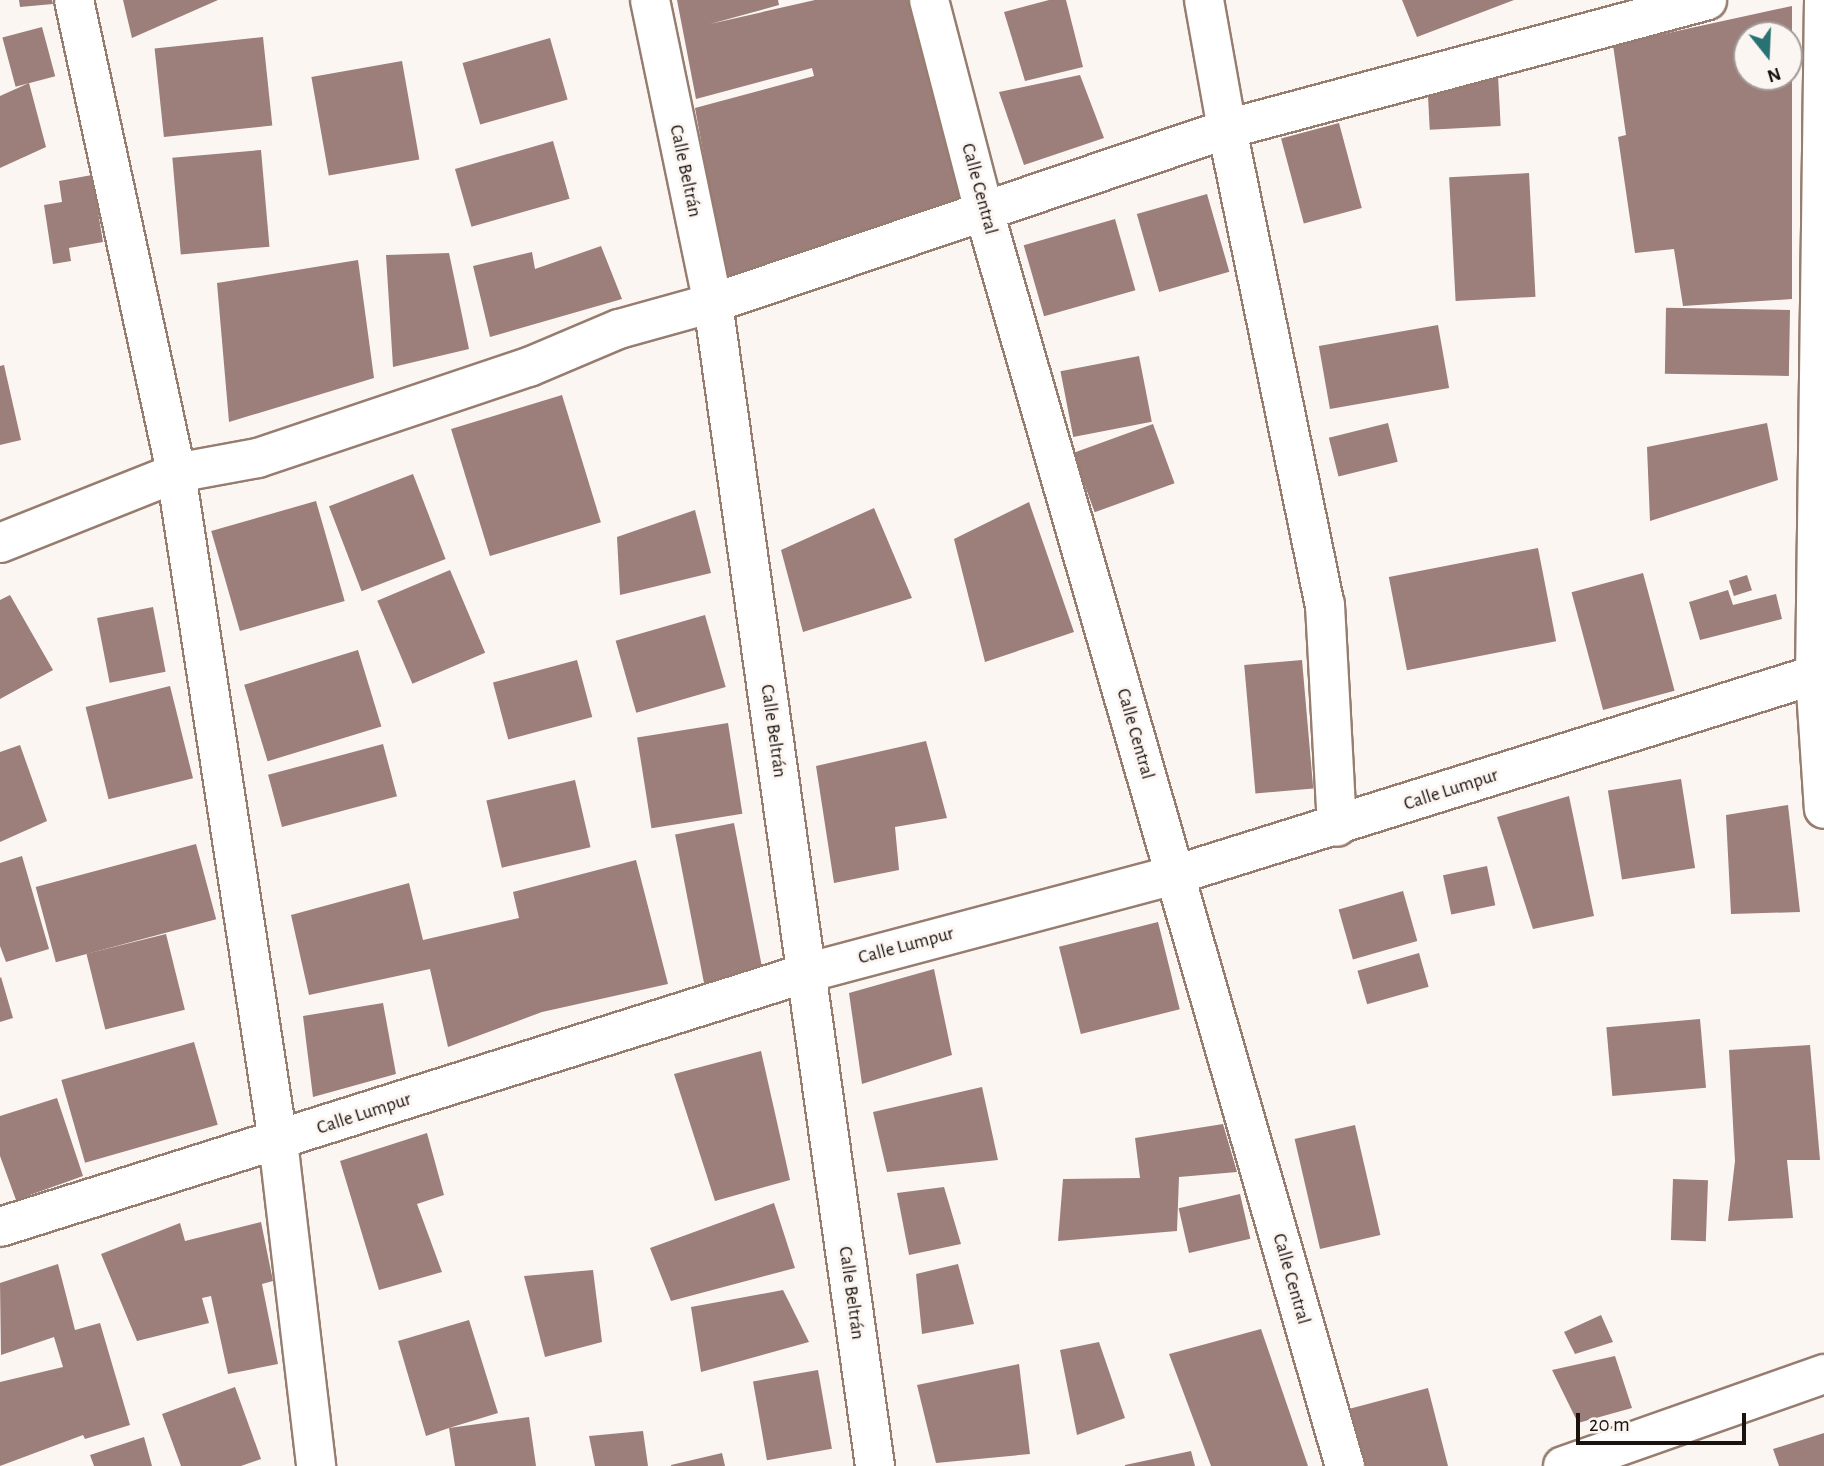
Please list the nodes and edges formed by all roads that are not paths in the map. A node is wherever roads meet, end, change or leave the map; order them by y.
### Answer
1 (74, 0) edge
2 (650, 0) edge
3 (929, 0) edge
4 (1205, 0) edge
5 (1707, 0) edge
6 (1824, 0) edge
7 (1227, 129) junction
8 (983, 208) junction
9 (713, 303) junction
10 (1821, 303) edge
11 (176, 473) junction
12 (0, 543) edge
13 (1819, 673) edge
14 (1824, 809) edge
15 (1337, 827) junction
16 (1175, 875) junction
17 (806, 972) junction
18 (278, 1141) junction
19 (0, 1227) edge
20 (1824, 1374) edge
21 (316, 1466) edge
22 (875, 1466) edge
23 (1345, 1466) edge
24 (1563, 1466) edge

1 - 11 street
2 - 9 street, Calle Beltrán
3 - 8 street, Calle Central
4 - 7 street
5 - 7 street
6 - 10 street
7 - 8 street
7 - 15 street
8 - 9 street
8 - 16 street, Calle Central
9 - 11 street
9 - 17 street, Calle Beltrán
10 - 13 street
11 - 12 street
11 - 18 street
13 - 14 street
13 - 15 street, Calle Lumpur
15 - 16 street, Calle Lumpur
16 - 17 street, Calle Lumpur
16 - 23 street, Calle Central
17 - 18 street, Calle Lumpur
17 - 22 street, Calle Beltrán
18 - 19 street, Calle Lumpur
18 - 21 street
20 - 24 street

